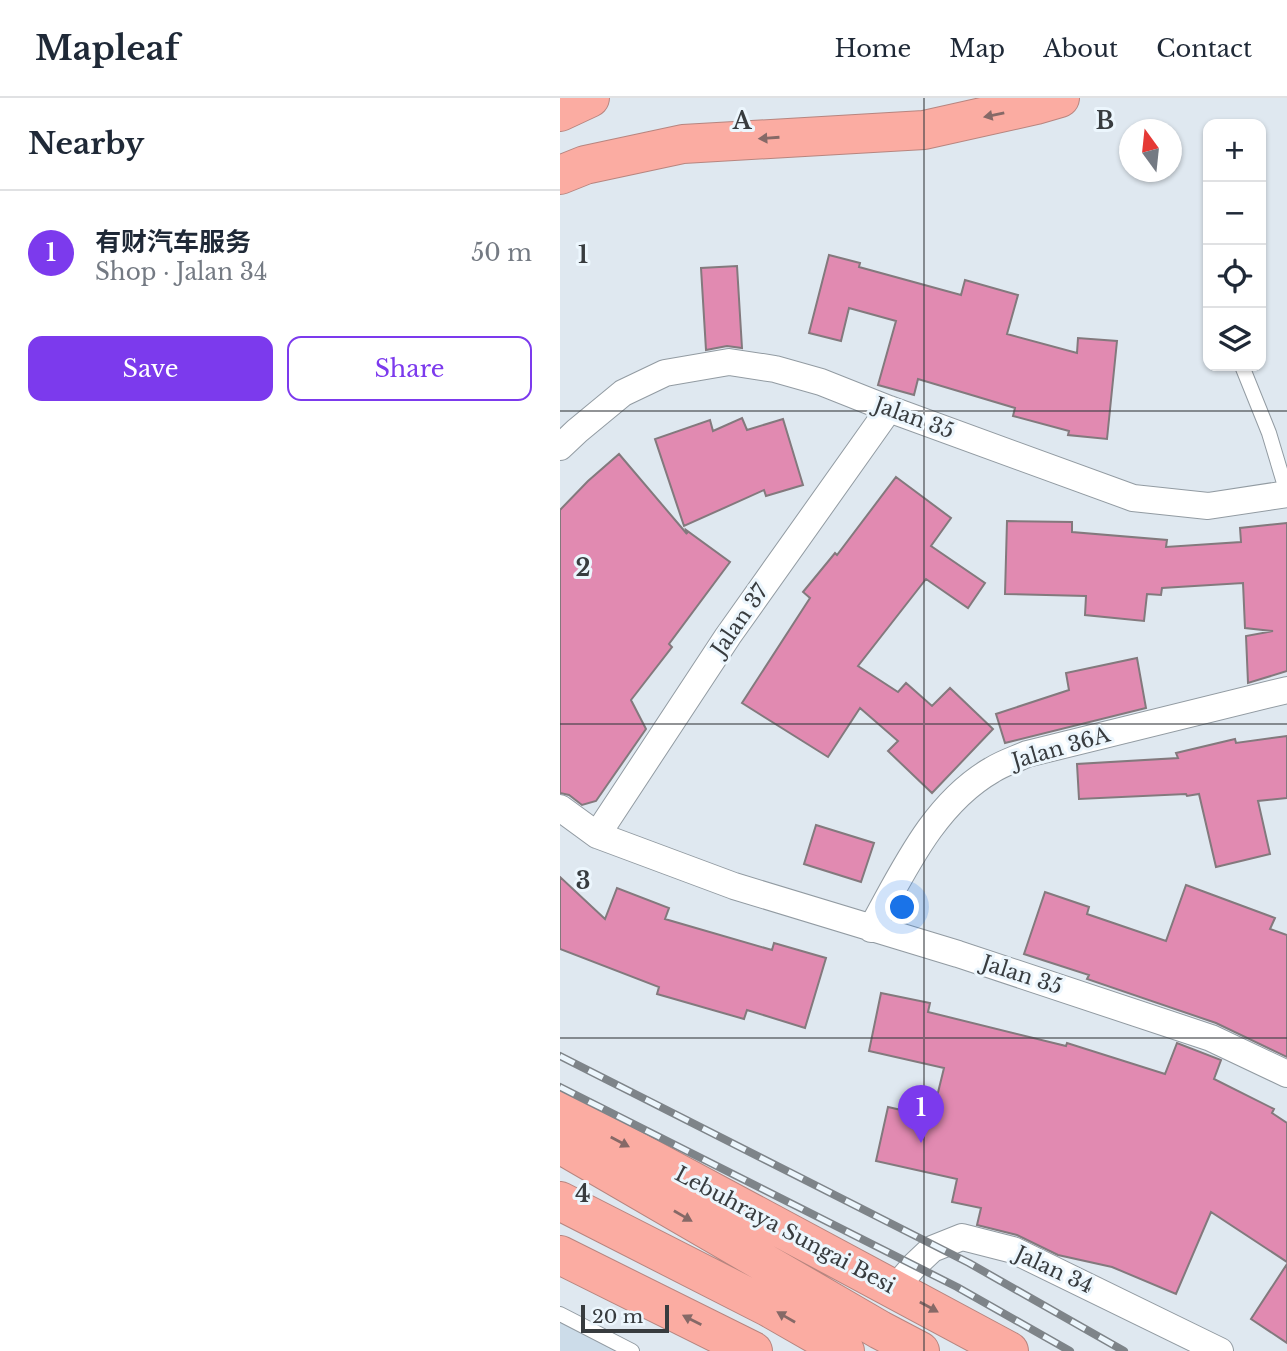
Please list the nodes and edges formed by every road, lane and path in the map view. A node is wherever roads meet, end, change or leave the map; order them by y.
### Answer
1 (590, 98) edge
2 (1060, 98) edge
3 (560, 112) edge
4 (573, 170) edge
5 (1244, 371) edge
6 (889, 409) junction
7 (560, 447) edge
8 (1287, 494) edge
9 (1287, 690) edge
10 (560, 808) edge
11 (597, 835) junction
12 (871, 929) junction
13 (1287, 1074) edge
14 (560, 1110) edge
15 (560, 1144) edge
16 (560, 1201) edge
17 (560, 1255) edge
18 (895, 1288) junction
19 (560, 1314) edge
20 (632, 1351) edge
21 (753, 1351) edge
22 (845, 1351) edge
23 (920, 1351) edge
24 (1009, 1351) edge
25 (1220, 1351) edge

1 - 3 highway
2 -> 4 highway
5 - 8 lane
6 - 7 street, Jalan 35
6 - 8 street, Jalan 35
6 - 11 street, Jalan 37
9 - 12 street, Jalan 36A
10 - 11 street, Jalan 35
11 - 12 street, Jalan 35
12 - 13 street, Jalan 35
14 -> 18 highway, Lebuhraya Sungai Besi
15 -> 23 highway
22 -> 16 highway
21 -> 17 highway
18 -> 24 highway, Lebuhraya Sungai Besi
18 - 25 street, Jalan 34
19 - 20 lane

